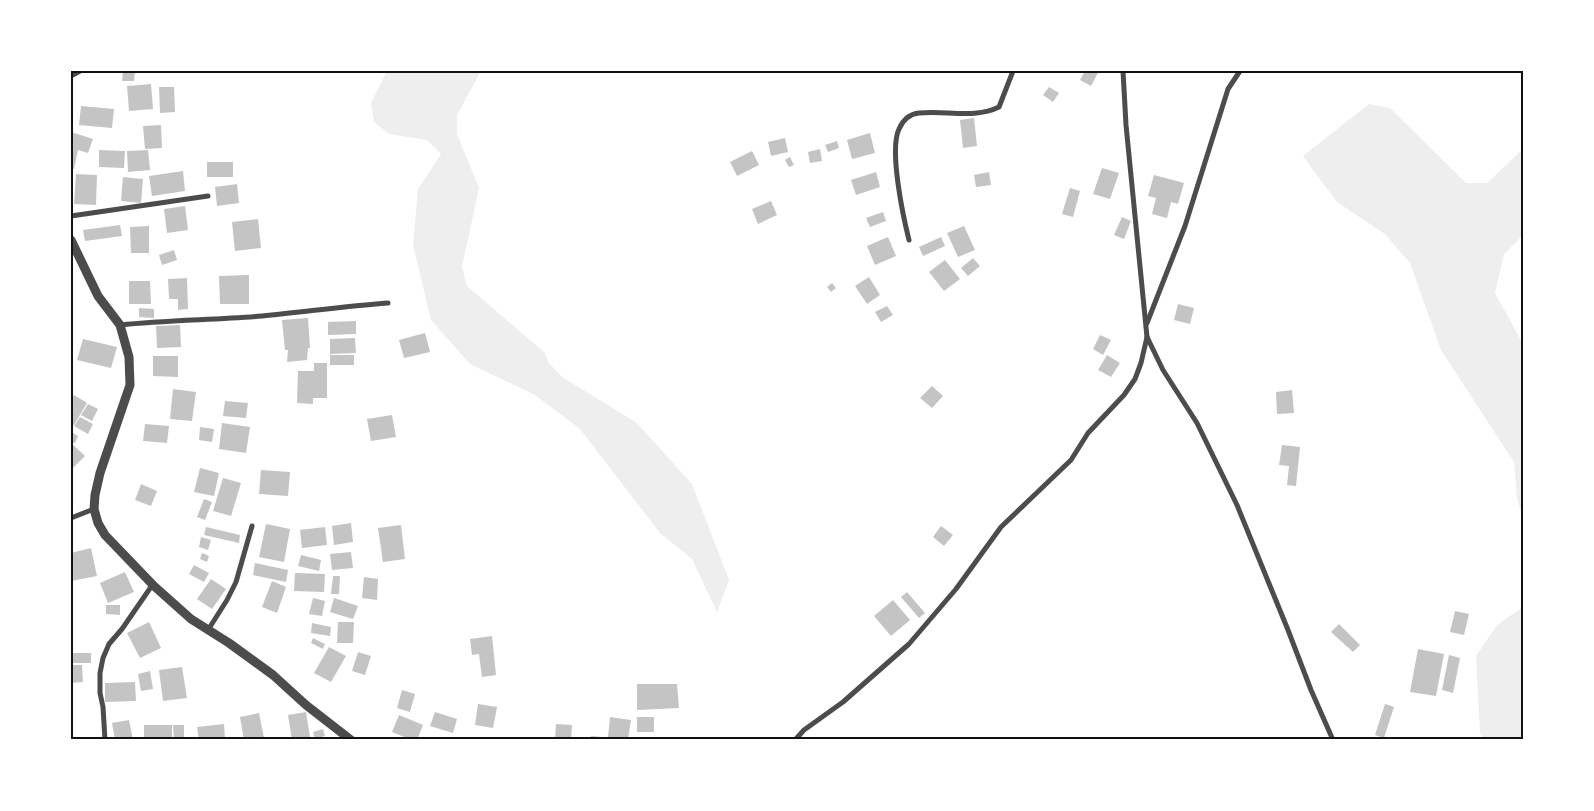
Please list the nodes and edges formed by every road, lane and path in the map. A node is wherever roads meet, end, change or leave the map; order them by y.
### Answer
1 (80, 71) edge
2 (1013, 71) edge
3 (1123, 71) edge
4 (1240, 71) edge
5 (71, 76) edge
6 (208, 196) dead end
7 (71, 216) edge
8 (71, 240) edge
9 (909, 240) dead end
10 (388, 303) dead end
11 (120, 326) junction
12 (1146, 326) junction
13 (1147, 337) junction
14 (94, 509) junction
15 (71, 518) edge
16 (252, 526) dead end
17 (153, 584) junction
18 (208, 630) junction
19 (105, 740) edge
20 (351, 740) edge
21 (795, 740) edge
22 (1333, 740) edge

1 - 5 street
2 - 9 street
3 - 12 street
4 - 12 street
6 - 7 street
8 - 11 street
10 - 11 street
11 - 14 street
12 - 13 street
13 - 21 street
13 - 22 street
14 - 15 street
14 - 17 street
16 - 18 street
17 - 18 street
17 - 19 street
18 - 20 street

